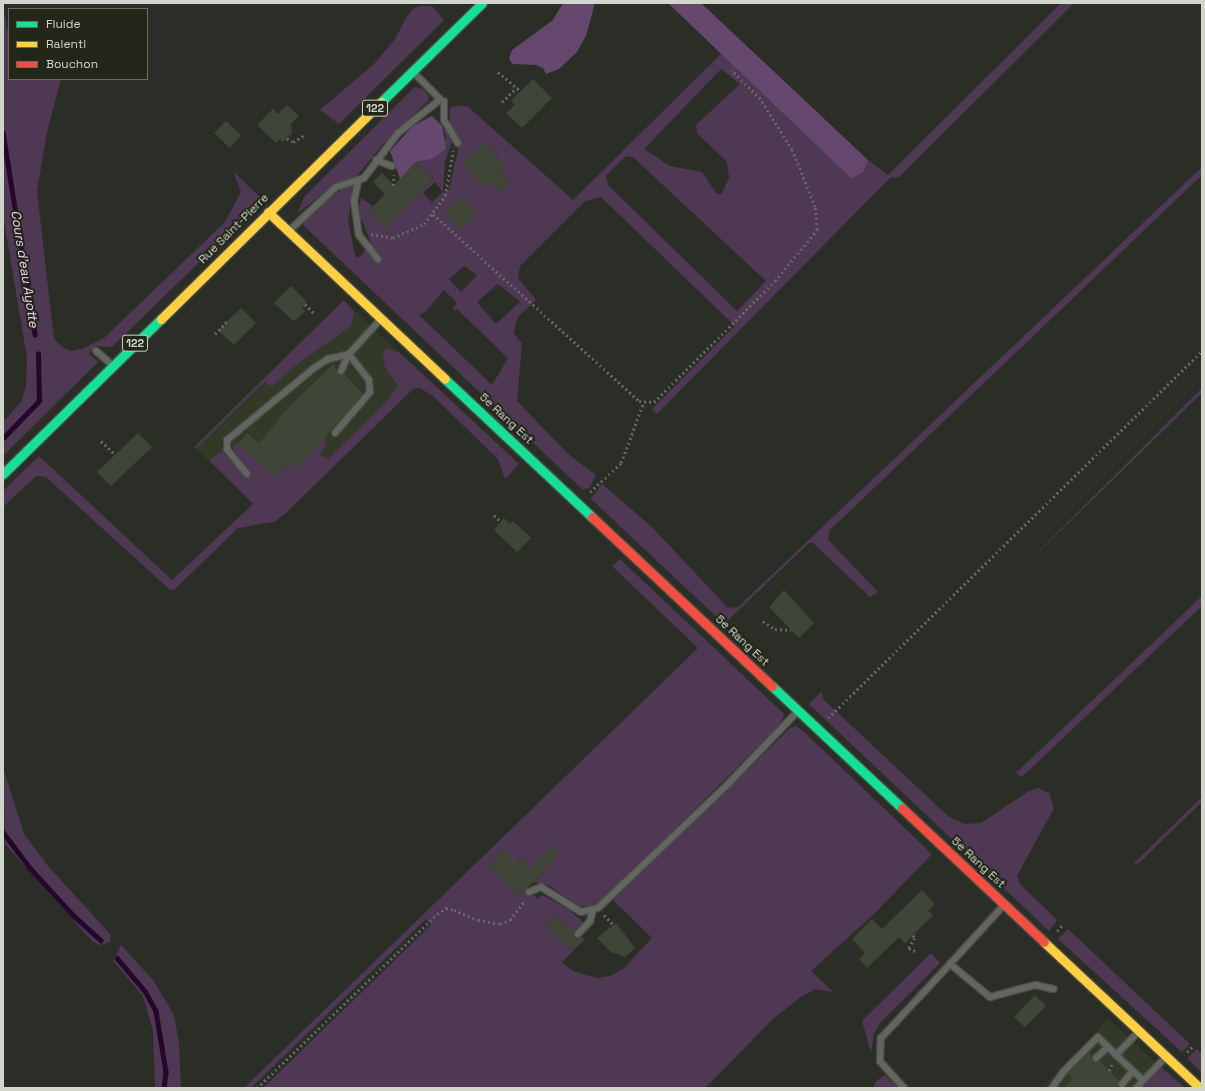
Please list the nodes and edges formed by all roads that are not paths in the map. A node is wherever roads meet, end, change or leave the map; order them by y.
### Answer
1 (482, 3) edge
2 (412, 71) junction
3 (444, 101) dead end
4 (458, 143) road end
5 (376, 160) junction
6 (392, 166) dead end
7 (358, 182) junction
8 (268, 212) junction
9 (289, 231) junction
10 (378, 259) dead end
11 (382, 318) junction
12 (96, 351) dead end
13 (349, 354) junction
14 (113, 366) junction
15 (341, 371) dead end
16 (335, 433) dead end
17 (3, 474) edge
18 (247, 474) dead end
19 (798, 710) junction
20 (529, 892) road end
21 (1005, 904) junction
22 (593, 910) junction
23 (578, 934) dead end
24 (950, 964) junction
25 (1054, 989) dead end
26 (1139, 1030) junction
27 (1108, 1047) junction
28 (1116, 1055) junction
29 (1167, 1056) junction
30 (1096, 1058) dead end
31 (1133, 1071) junction
32 (1143, 1080) junction
33 (1122, 1084) dead end
34 (904, 1088) edge
35 (1052, 1088) edge
36 (1136, 1088) edge
37 (1200, 1088) edge

1 - 2 street, Rue Saint-Pierre / 122
2 - 5 lane
2 - 8 street, Rue Saint-Pierre / 122
3 - 4 lane
5 - 6 lane
5 - 7 lane
7 - 9 lane
7 - 10 lane
8 - 9 street, 5e Rang Est
8 - 14 street, Rue Saint-Pierre / 122
9 - 11 street, 5e Rang Est
11 - 13 lane
11 - 19 street, 5e Rang Est
12 - 14 lane
13 - 15 lane
13 - 16 lane
13 - 18 lane
14 - 17 street, Rue Saint-Pierre / 122
19 - 21 street, 5e Rang Est
19 - 22 lane
20 - 22 lane
21 - 24 lane
21 - 26 street, 5e Rang Est
22 - 23 lane
24 - 25 lane
24 - 34 lane
26 - 28 lane
26 - 29 street, 5e Rang Est
27 - 28 lane
27 - 30 lane
27 - 35 lane
28 - 31 lane
29 - 32 lane
29 - 37 street, 5e Rang Est
31 - 32 lane
31 - 33 lane
32 - 36 lane

